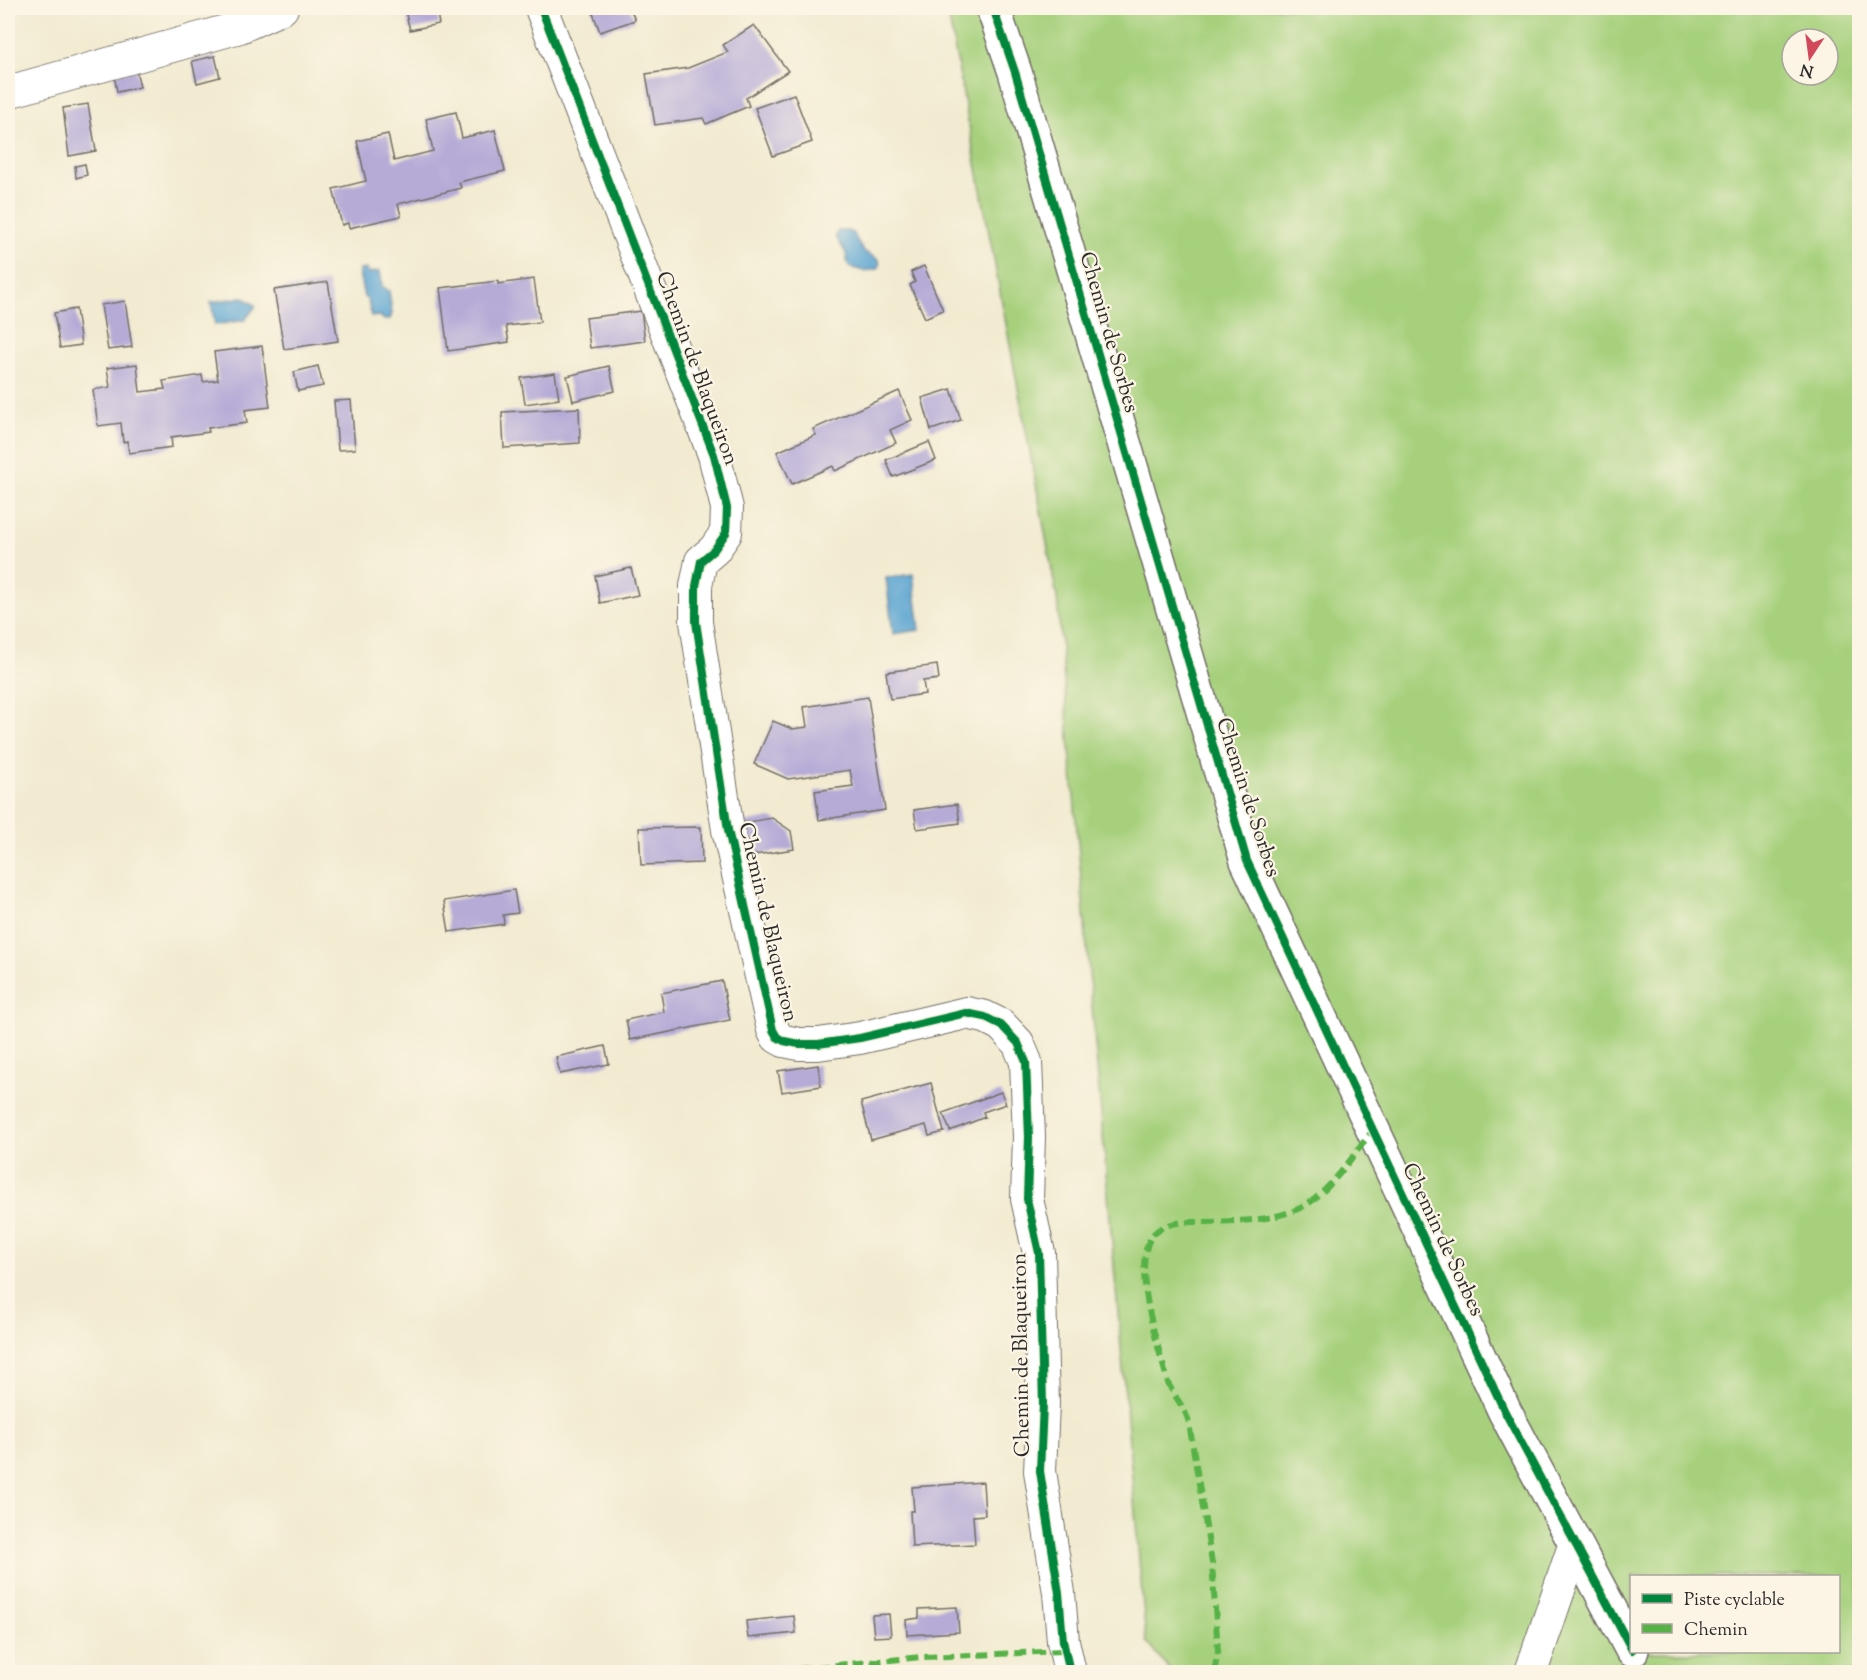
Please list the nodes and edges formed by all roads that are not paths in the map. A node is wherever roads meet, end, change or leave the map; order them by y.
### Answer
1 (282, 8) edge
2 (541, 8) edge
3 (993, 8) edge
4 (8, 92) edge
5 (1575, 1543) junction
6 (1630, 1647) edge
7 (1633, 1653) edge
8 (1070, 1672) edge
9 (1531, 1672) edge
10 (1644, 1672) edge

1 - 4 street
2 - 8 street, Chemin de Blaqueiron
3 - 5 street, Chemin de Sorbes
5 - 6 street, Chemin de Sorbes
5 - 9 street
7 - 10 street, Chemin de Sorbes

